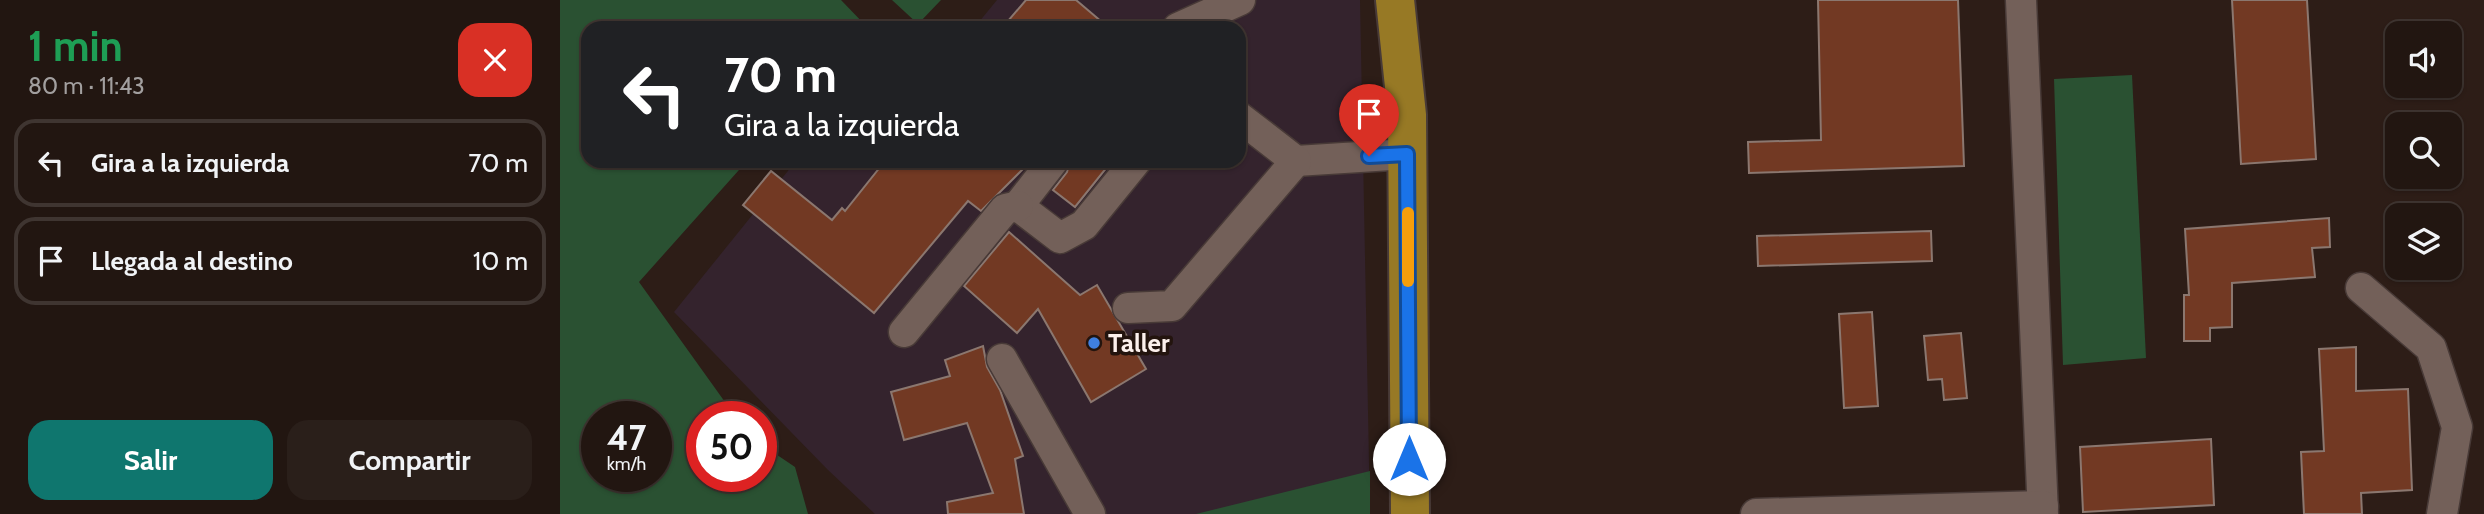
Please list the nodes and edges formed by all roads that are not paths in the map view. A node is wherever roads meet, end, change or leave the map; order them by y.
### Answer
1 (1240, 0) edge
2 (1395, 0) edge
3 (2021, 0) edge
4 (1194, 21) edge
5 (1246, 122) edge
6 (1407, 154) junction
7 (1296, 161) junction
8 (1048, 168) edge
9 (1130, 168) edge
10 (1018, 206) junction
11 (2361, 288) dead end
12 (1128, 308) dead end
13 (904, 332) dead end
14 (1002, 359) dead end
15 (2043, 510) edge
16 (1090, 514) edge
17 (1410, 514) edge
18 (1756, 514) edge
19 (2442, 514) edge

1 - 4 lane
2 - 6 main road
3 - 15 lane
5 - 7 lane
6 - 7 lane
6 - 17 main road
7 - 12 lane
8 - 10 lane
9 - 10 lane
10 - 13 lane
11 - 19 lane
14 - 16 lane
15 - 18 lane

